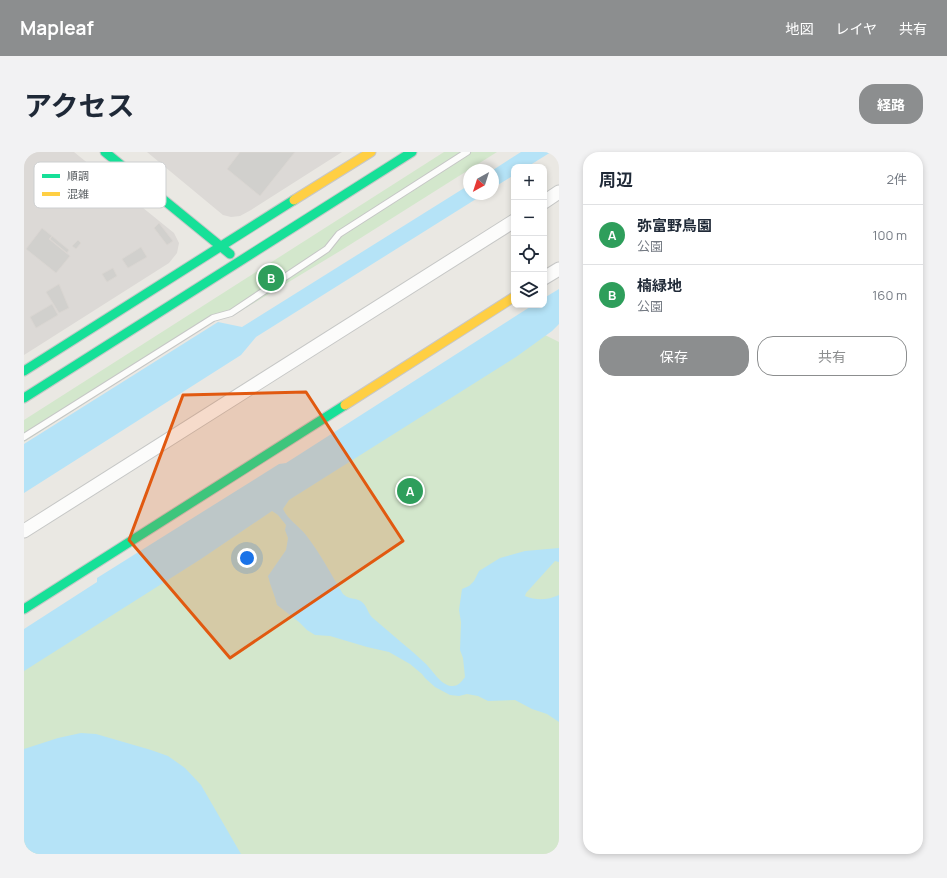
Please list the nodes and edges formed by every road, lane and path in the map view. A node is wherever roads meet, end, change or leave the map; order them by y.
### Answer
1 (105, 152) edge
2 (371, 152) edge
3 (412, 152) edge
4 (466, 152) edge
5 (117, 162) edge
6 (559, 192) edge
7 (547, 200) edge
8 (166, 202) edge
9 (511, 223) edge
10 (222, 247) junction
11 (238, 262) junction
12 (559, 269) edge
13 (547, 276) edge
14 (511, 299) edge
15 (24, 371) edge
16 (24, 398) edge
17 (24, 438) edge
18 (24, 531) edge
19 (24, 608) edge

1 - 5 street
2 - 10 street
3 - 11 street
4 - 17 lane
6 - 7 street
8 - 10 street
9 - 18 street
10 - 11 street
10 - 15 street
11 - 16 street
12 - 13 street
14 - 19 street

